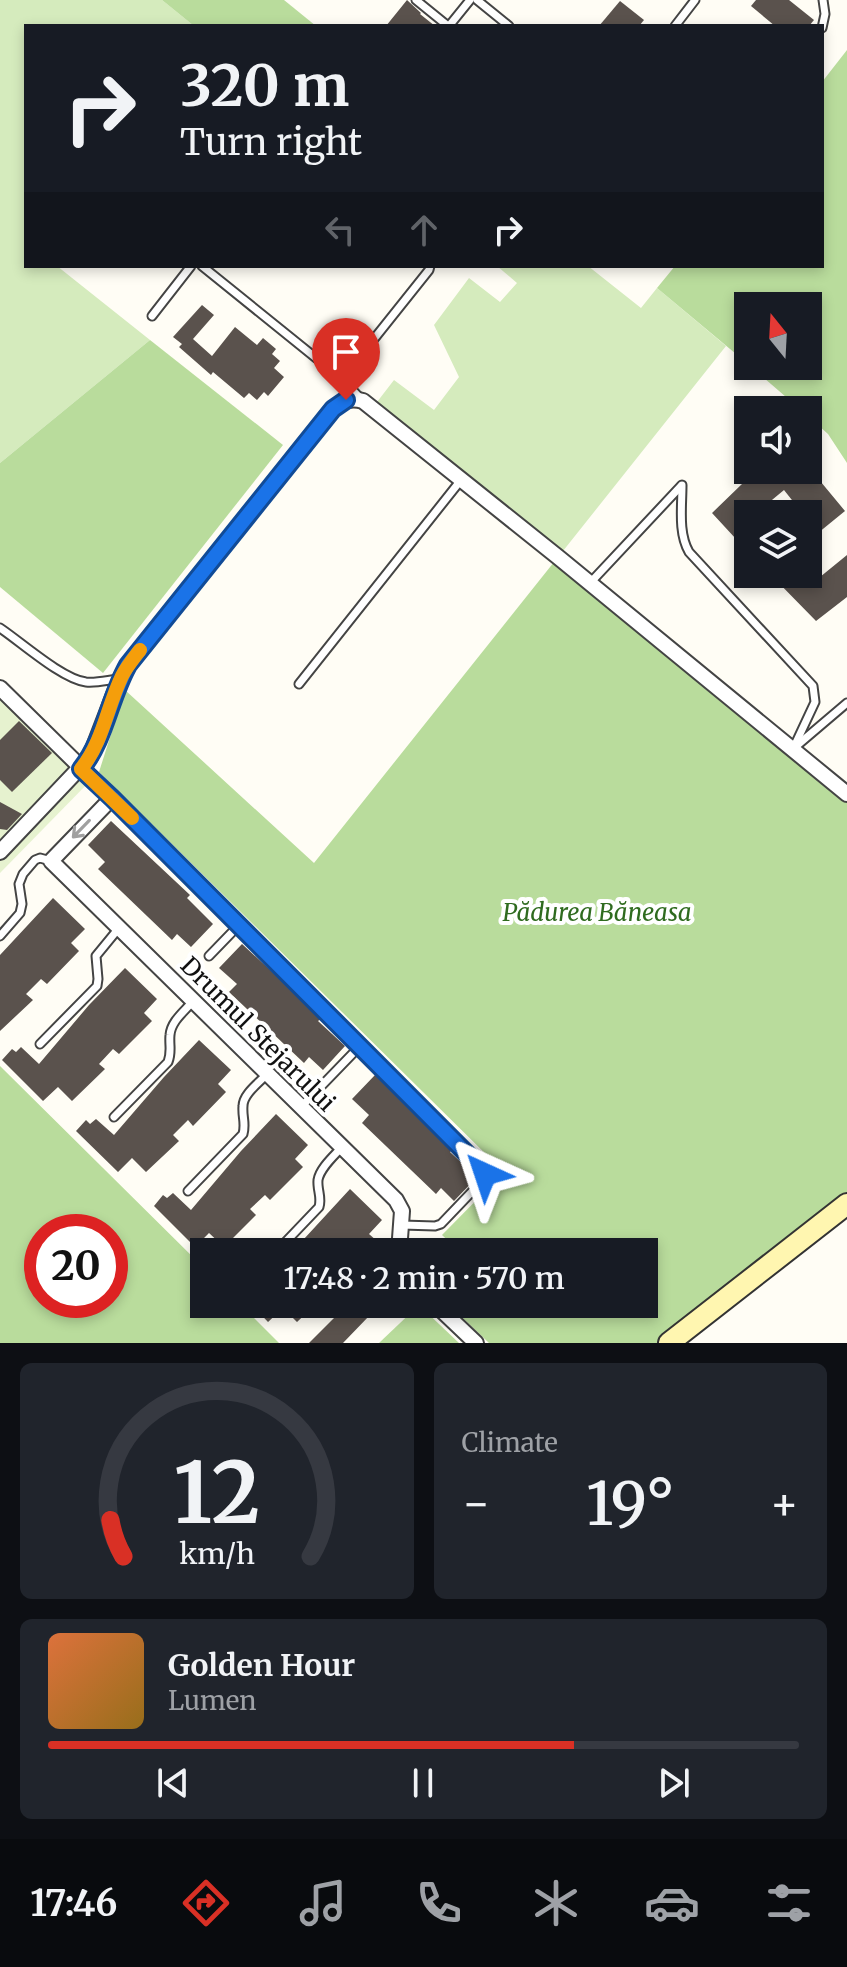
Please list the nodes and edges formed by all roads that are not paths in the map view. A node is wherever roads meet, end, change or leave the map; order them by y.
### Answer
1 (416, 0) edge
2 (470, 0) edge
3 (477, 0) edge
4 (695, 0) edge
5 (823, 0) edge
6 (446, 24) edge
7 (450, 24) edge
8 (507, 24) edge
9 (677, 24) edge
10 (823, 24) edge
11 (189, 268) edge
12 (204, 268) edge
13 (430, 268) edge
14 (152, 316) dead end
15 (342, 379) junction
16 (363, 401) junction
17 (461, 480) junction
18 (590, 583) junction
19 (0, 628) edge
20 (120, 679) junction
21 (299, 684) dead end
22 (0, 688) edge
23 (847, 703) edge
24 (793, 749) junction
25 (81, 769) junction
26 (847, 794) edge
27 (112, 798) junction
28 (0, 852) edge
29 (51, 861) junction
30 (239, 925) junction
31 (119, 928) junction
32 (0, 936) edge
33 (209, 956) dead end
34 (193, 1001) junction
35 (40, 1044) dead end
36 (360, 1046) junction
37 (267, 1074) junction
38 (301, 1107) junction
39 (114, 1117) dead end
40 (342, 1147) junction
41 (188, 1191) dead end
42 (847, 1204) edge
43 (402, 1225) junction
44 (289, 1238) edge
45 (401, 1238) edge
46 (450, 1318) edge
47 (476, 1343) edge
48 (669, 1343) edge

1 - 6 lane
2 - 7 lane
3 - 8 lane
4 - 9 lane
5 - 10 lane
11 - 14 lane
12 - 15 lane
13 - 15 lane
15 - 16 lane
16 - 17 street
16 - 20 street
17 - 18 street
17 - 21 lane
18 - 24 street
18 - 24 lane
19 - 20 lane
20 - 25 street
22 - 25 street
23 - 24 lane
24 - 26 street
25 - 27 street
25 - 28 street
27 -> 29 street
27 - 30 lane
29 - 31 street, Drumul Stejarului
29 - 32 lane
30 - 33 lane
30 - 36 lane
31 - 34 street, Drumul Stejarului
31 - 35 lane
34 - 37 street, Drumul Stejarului
34 - 39 lane
36 - 38 lane
36 - 43 lane
37 - 38 street, Drumul Stejarului
37 - 41 lane
38 - 40 street, Drumul Stejarului
40 - 43 street, Drumul Stejarului
40 - 44 lane
42 - 48 street
43 - 45 street
46 - 47 street

